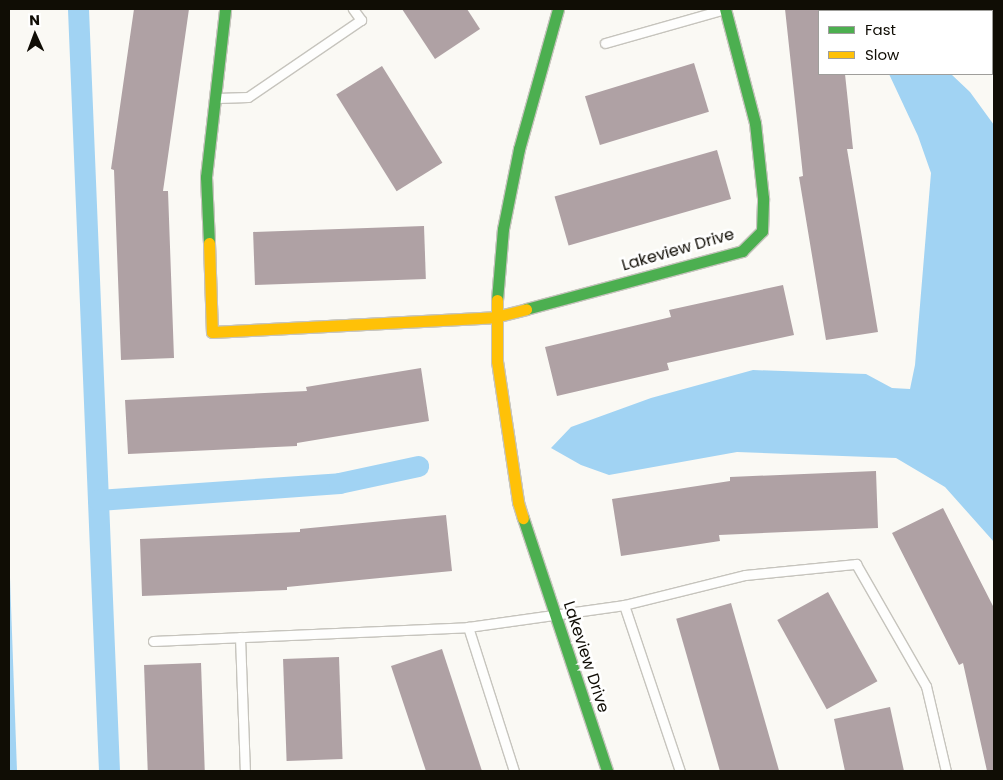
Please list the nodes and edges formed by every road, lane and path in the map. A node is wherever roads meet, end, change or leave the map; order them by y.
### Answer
1 (226, 9) edge
2 (353, 9) edge
3 (558, 9) edge
4 (725, 9) edge
5 (606, 43) dead end
6 (217, 98) junction
7 (495, 318) junction
8 (624, 605) junction
9 (555, 614) junction
10 (468, 627) junction
11 (240, 637) junction
12 (153, 641) dead end
13 (245, 771) edge
14 (514, 771) edge
15 (607, 771) edge
16 (680, 771) edge
17 (946, 771) edge

1 - 6 street
2 - 6 lane
3 - 7 street, Lakeview Drive
4 - 5 lane
4 - 7 street, Lakeview Drive
6 - 7 street
7 - 9 street, Lakeview Drive
8 - 9 lane
8 - 16 lane
8 - 17 lane
9 - 10 lane
9 - 15 street, Lakeview Drive
10 - 11 lane
10 - 14 lane
11 - 12 lane
11 - 13 lane

